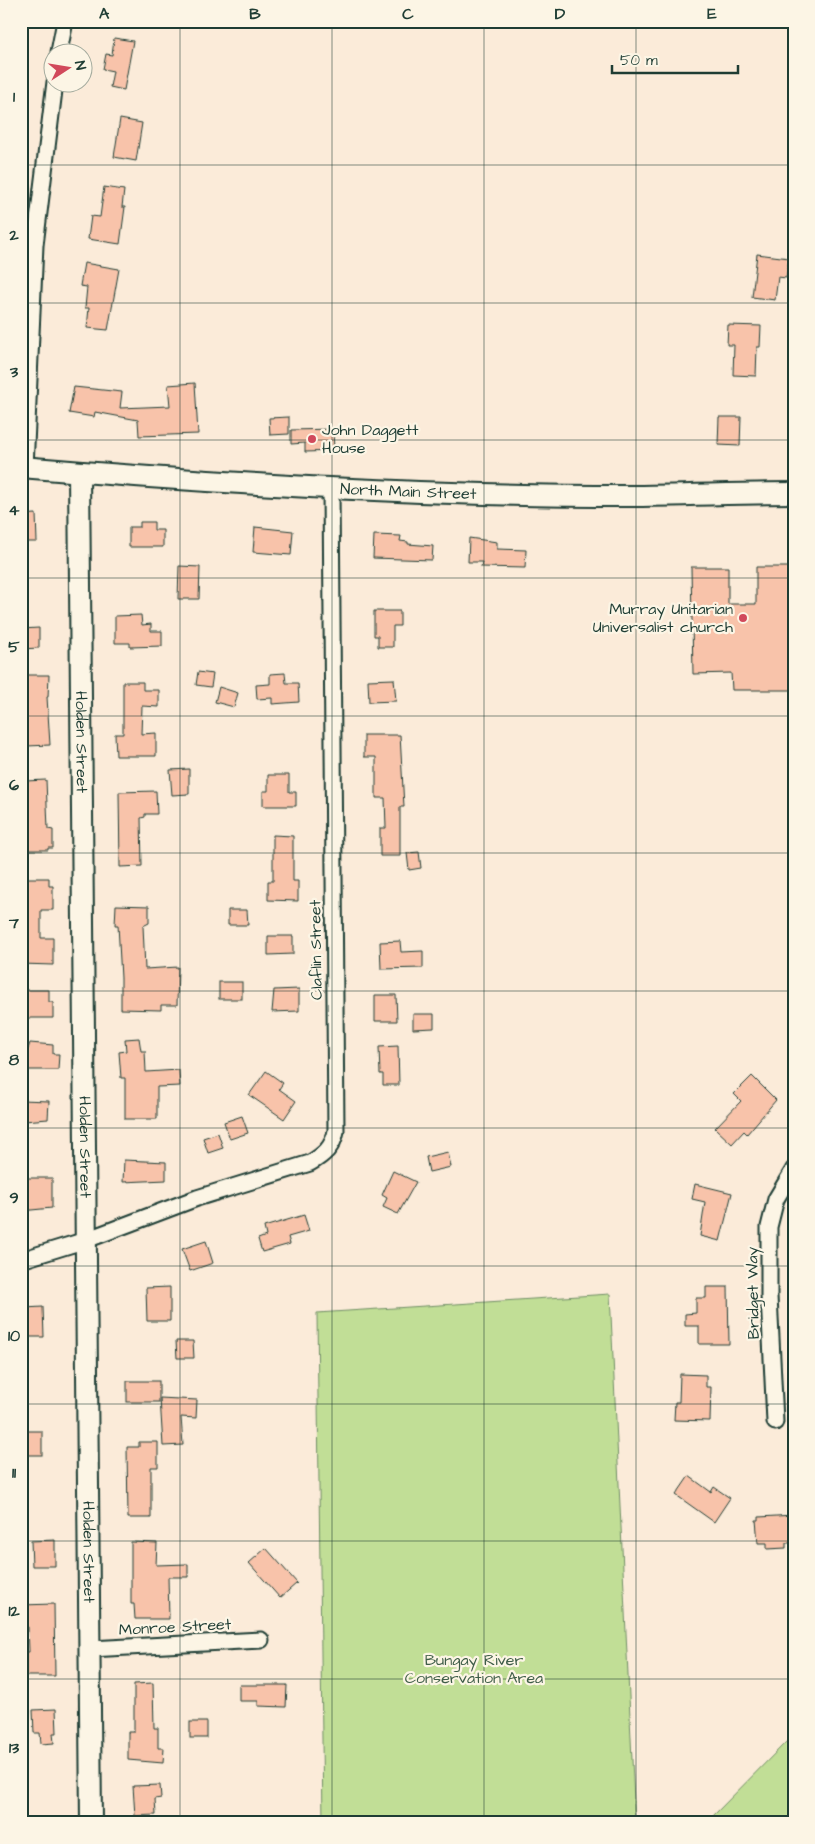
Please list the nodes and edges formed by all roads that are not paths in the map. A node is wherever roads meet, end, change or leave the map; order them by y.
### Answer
1 (65, 21) edge
2 (61, 42) edge
3 (54, 92) edge
4 (23, 468) edge
5 (78, 472) junction
6 (794, 484) edge
7 (331, 489) junction
8 (794, 493) edge
9 (794, 1169) edge
10 (86, 1240) junction
11 (21, 1260) edge
12 (774, 1422) dead end
13 (261, 1640) dead end
14 (90, 1649) junction
15 (91, 1823) edge

1 - 2 street
3 - 4 street
4 - 5 main road, North Main Street
5 - 7 main road, North Main Street
5 - 10 main road, Holden Street
6 - 8 street
7 - 8 main road, North Main Street
7 - 10 street, Claflin Street
9 - 12 street, Bridget Way
10 - 11 street, Claflin Street
10 - 14 main road, Holden Street
13 - 14 street, Monroe Street
14 - 15 main road, Holden Street

